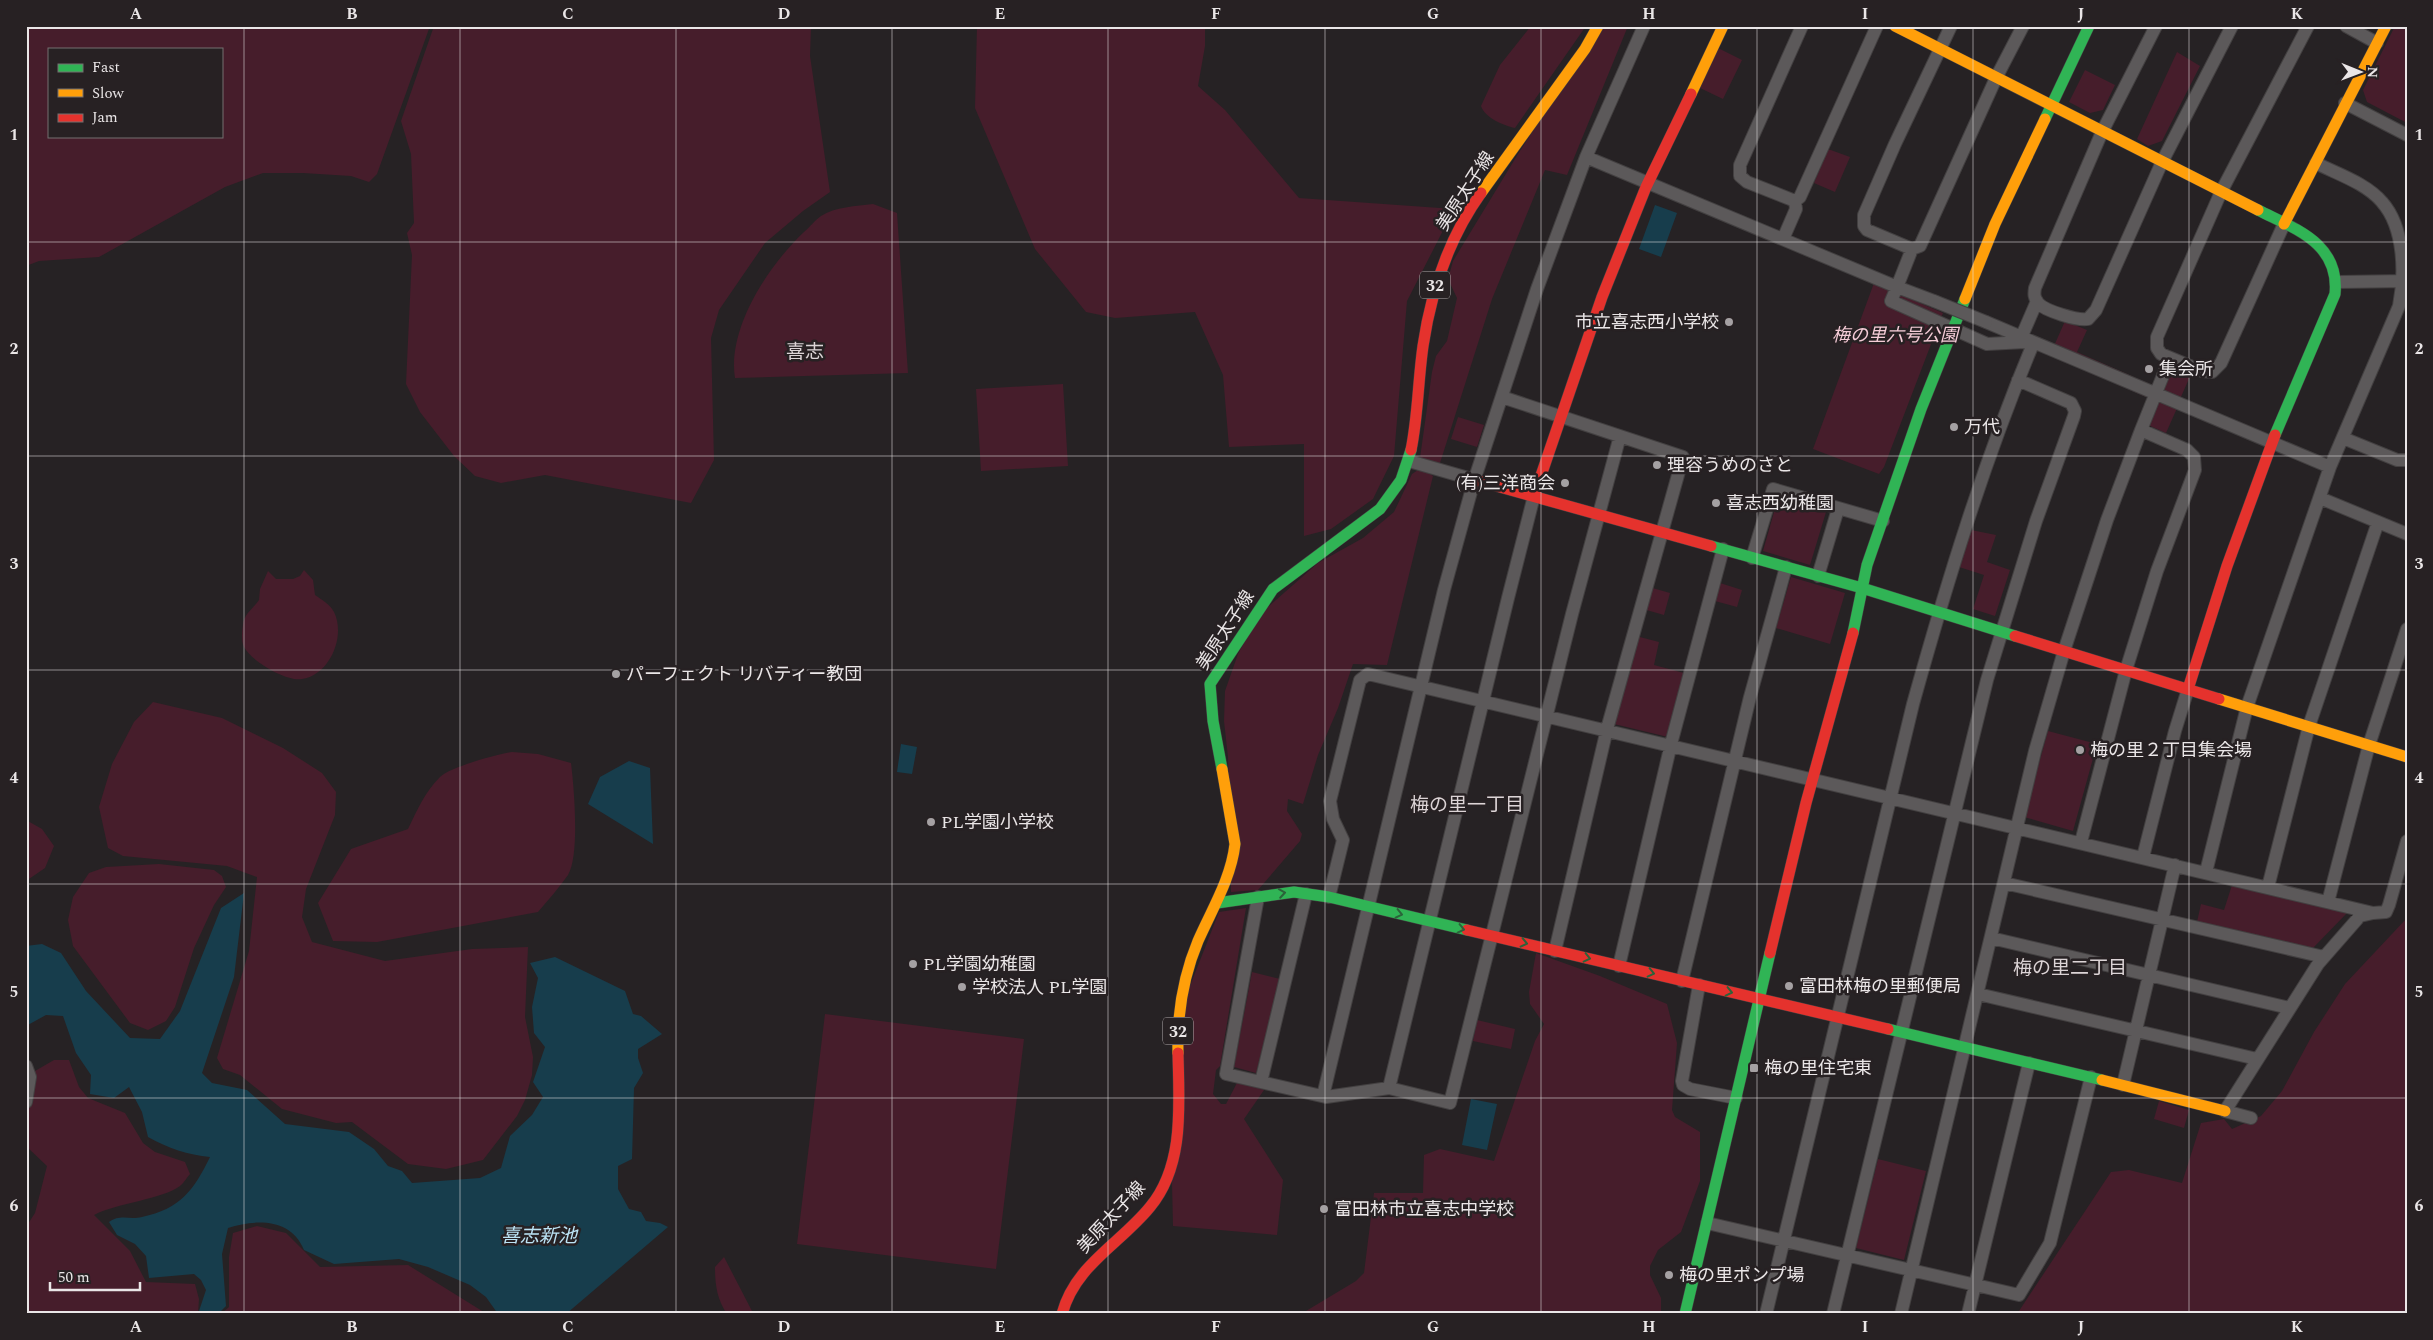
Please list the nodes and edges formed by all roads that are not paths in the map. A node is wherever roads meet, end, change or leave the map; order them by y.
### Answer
1 (1598, 26) edge
2 (1644, 26) edge
3 (1722, 26) edge
4 (1802, 26) edge
5 (1877, 26) edge
6 (1895, 26) edge
7 (1951, 26) edge
8 (2023, 26) edge
9 (2089, 26) edge
10 (2156, 26) edge
11 (2232, 26) edge
12 (2308, 26) edge
13 (2346, 26) edge
14 (2386, 26) edge
15 (2377, 43) junction
16 (1940, 49) junction
17 (1996, 78) junction
18 (2345, 103) junction
19 (2050, 105) junction
20 (2102, 132) junction
21 (2407, 135) edge
22 (1586, 156) junction
23 (2162, 162) junction
24 (2316, 163) junction
25 (1648, 183) junction
26 (2221, 192) junction
27 (1795, 201) junction
28 (2284, 224) junction
29 (1783, 239) junction
30 (1912, 249) junction
31 (2404, 281) edge
32 (2337, 282) junction
33 (1898, 287) junction
34 (2037, 301) junction
35 (1953, 328) junction
36 (2027, 341) junction
37 (2170, 358) junction
38 (2018, 380) junction
39 (2155, 394) junction
40 (1502, 397) junction
41 (1561, 417) junction
42 (2141, 430) junction
43 (1620, 436) junction
44 (2343, 438) junction
45 (2272, 443) junction
46 (2407, 460) edge
47 (1409, 461) junction
48 (2330, 467) junction
49 (1475, 480) junction
50 (1534, 496) junction
51 (2320, 498) junction
52 (1838, 509) junction
53 (1600, 515) junction
54 (1883, 521) junction
55 (2378, 522) junction
56 (1662, 532) junction
57 (2407, 534) edge
58 (1723, 549) junction
59 (1752, 558) junction
60 (1786, 567) junction
61 (1818, 576) junction
62 (1862, 588) junction
63 (1938, 612) junction
64 (2407, 629) edge
65 (2000, 631) junction
66 (2064, 650) junction
67 (2126, 670) junction
68 (1421, 685) junction
69 (2188, 689) junction
70 (1484, 700) junction
71 (2247, 707) junction
72 (1549, 715) junction
73 (2309, 726) junction
74 (1607, 729) junction
75 (1671, 744) junction
76 (2369, 745) junction
77 (2407, 757) edge
78 (1735, 760) junction
79 (1812, 778) junction
80 (1889, 796) junction
81 (1955, 812) junction
82 (2018, 827) junction
83 (2407, 841) edge
84 (2081, 842) junction
85 (2143, 857) junction
86 (2175, 865) junction
87 (2206, 872) junction
88 (2004, 883) junction
89 (2268, 887) junction
90 (1306, 894) junction
91 (1258, 897) junction
92 (1329, 898) junction
93 (2328, 902) junction
94 (1217, 903) junction
95 (1368, 907) junction
96 (2373, 913) junction
97 (2162, 920) junction
98 (1430, 921) junction
99 (1492, 936) junction
100 (1991, 938) junction
101 (1555, 951) junction
102 (2324, 957) junction
103 (1619, 966) junction
104 (2149, 975) junction
105 (1682, 981) junction
106 (1699, 985) junction
107 (1978, 994) junction
108 (1760, 999) junction
109 (2289, 1008) junction
110 (1836, 1017) junction
111 (2136, 1031) junction
112 (1902, 1032) junction
113 (1965, 1048) junction
114 (2258, 1059) junction
115 (2029, 1062) junction
116 (26, 1066) edge
117 (2091, 1077) junction
118 (1261, 1082) junction
119 (2123, 1085) junction
120 (1389, 1088) junction
121 (1323, 1096) junction
122 (1736, 1098) junction
123 (26, 1102) edge
124 (2225, 1111) junction
125 (2251, 1118) dead end
126 (1707, 1223) junction
127 (1784, 1240) junction
128 (1848, 1255) junction
129 (1912, 1270) junction
130 (1975, 1285) junction
131 (1062, 1314) edge
132 (1685, 1314) edge
133 (1766, 1314) edge
134 (1833, 1314) edge
135 (1901, 1314) edge
136 (1968, 1314) edge

1 - 47 street, 美原太子線 / 32
2 - 22 street
3 - 25 street
4 - 27 street
5 - 27 street
6 - 16 street
7 - 16 street
8 - 17 street
9 - 19 street
10 - 20 street
11 - 23 street
12 - 26 street
13 - 15 street
14 - 15 street
15 - 18 street
16 - 17 street
16 - 30 street
17 - 19 street
17 - 30 street
18 - 21 street
18 - 24 street
19 - 20 street
19 - 35 street
20 - 23 street
20 - 34 street
22 - 25 street
22 - 40 street
23 - 26 street
23 - 34 street
24 - 28 street
24 - 31 street
25 - 29 street
25 - 41 street
26 - 28 street
26 - 37 street
27 - 29 street
28 - 32 street
28 - 37 street
29 - 33 street
30 - 33 street
31 - 32 street
31 - 44 street
32 - 45 street
33 - 35 street
33 - 36 street, bridge
34 - 36 street
35 - 36 street
35 - 54 street
36 - 38 street
36 - 39 street
37 - 39 street
38 - 63 street
38 - 65 street
39 - 42 street
39 - 45 street
40 - 41 street
40 - 49 street
41 - 43 street
41 - 50 street
42 - 66 street
42 - 67 street
43 - 53 street
43 - 56 street
44 - 46 street
44 - 48 street
45 - 48 street
45 - 69 street
47 - 49 street
47 - 94 street, 美原太子線 / 32
48 - 51 street
49 - 50 street
49 - 68 street
50 - 53 street
50 - 70 street
51 - 55 street
51 - 71 street
52 - 54 street
52 - 59 street
52 - 61 street
53 - 56 street
53 - 72 street
54 - 62 street
55 - 57 street
55 - 73 street
56 - 58 street
56 - 74 street
58 - 59 street
58 - 75 street
59 - 60 street
60 - 61 street
60 - 78 street
61 - 62 street
62 - 63 street
62 - 79 street
63 - 65 street
63 - 80 street
64 - 76 street
65 - 66 street
65 - 81 street
66 - 67 street
66 - 82 street
67 - 69 street
67 - 84 street
68 - 70 street
68 - 92 street
68 - 95 street
69 - 71 street
69 - 85 street
70 - 72 street
70 - 98 street
71 - 73 street
71 - 87 street
72 - 74 street
72 - 99 street
73 - 76 street
73 - 89 street
74 - 75 street
74 - 101 street
75 - 78 street
75 - 103 street
76 - 77 street
76 - 93 street
78 - 79 street
78 - 105 street
79 - 80 street
79 - 108 street
80 - 81 street
80 - 110 street
81 - 82 street
81 - 112 street
82 - 84 street
82 - 88 street
83 - 96 street
84 - 85 street
85 - 86 street
86 - 87 street
86 - 97 street
87 - 89 street
88 - 97 street
88 - 100 street
89 - 93 street
91 -> 90 street
90 - 92 street
90 - 118 street
91 - 94 street
91 - 118 street
92 - 95 street
93 - 96 street
94 - 131 street, 美原太子線 / 32
95 -> 98 street
95 - 121 street
96 - 102 street
97 - 102 street
97 - 104 street
98 -> 99 street
98 - 120 street
99 -> 101 street
99 - 120 street
100 - 104 street
100 - 107 street
101 -> 103 street
102 - 109 street
103 -> 105 street
104 - 109 street
104 - 111 street
105 - 106 street
106 -> 108 street
106 - 122 street
107 - 111 street
107 - 113 street
108 - 110 street
108 - 122 street
109 - 114 street
110 - 112 street
110 - 127 street
111 - 114 street
111 - 119 street
112 - 113 street
112 - 128 street
113 - 115 street
113 - 129 street
114 - 124 street
115 - 117 street
115 - 130 street
116 - 123 street
117 - 119 street
117 - 130 street
118 - 121 street
119 - 124 street
120 - 121 street
122 - 126 street
124 - 125 street
126 - 127 street
126 - 132 street
127 - 128 street
127 - 133 street
128 - 129 street
128 - 134 street
129 - 130 street
129 - 135 street
130 - 136 street

